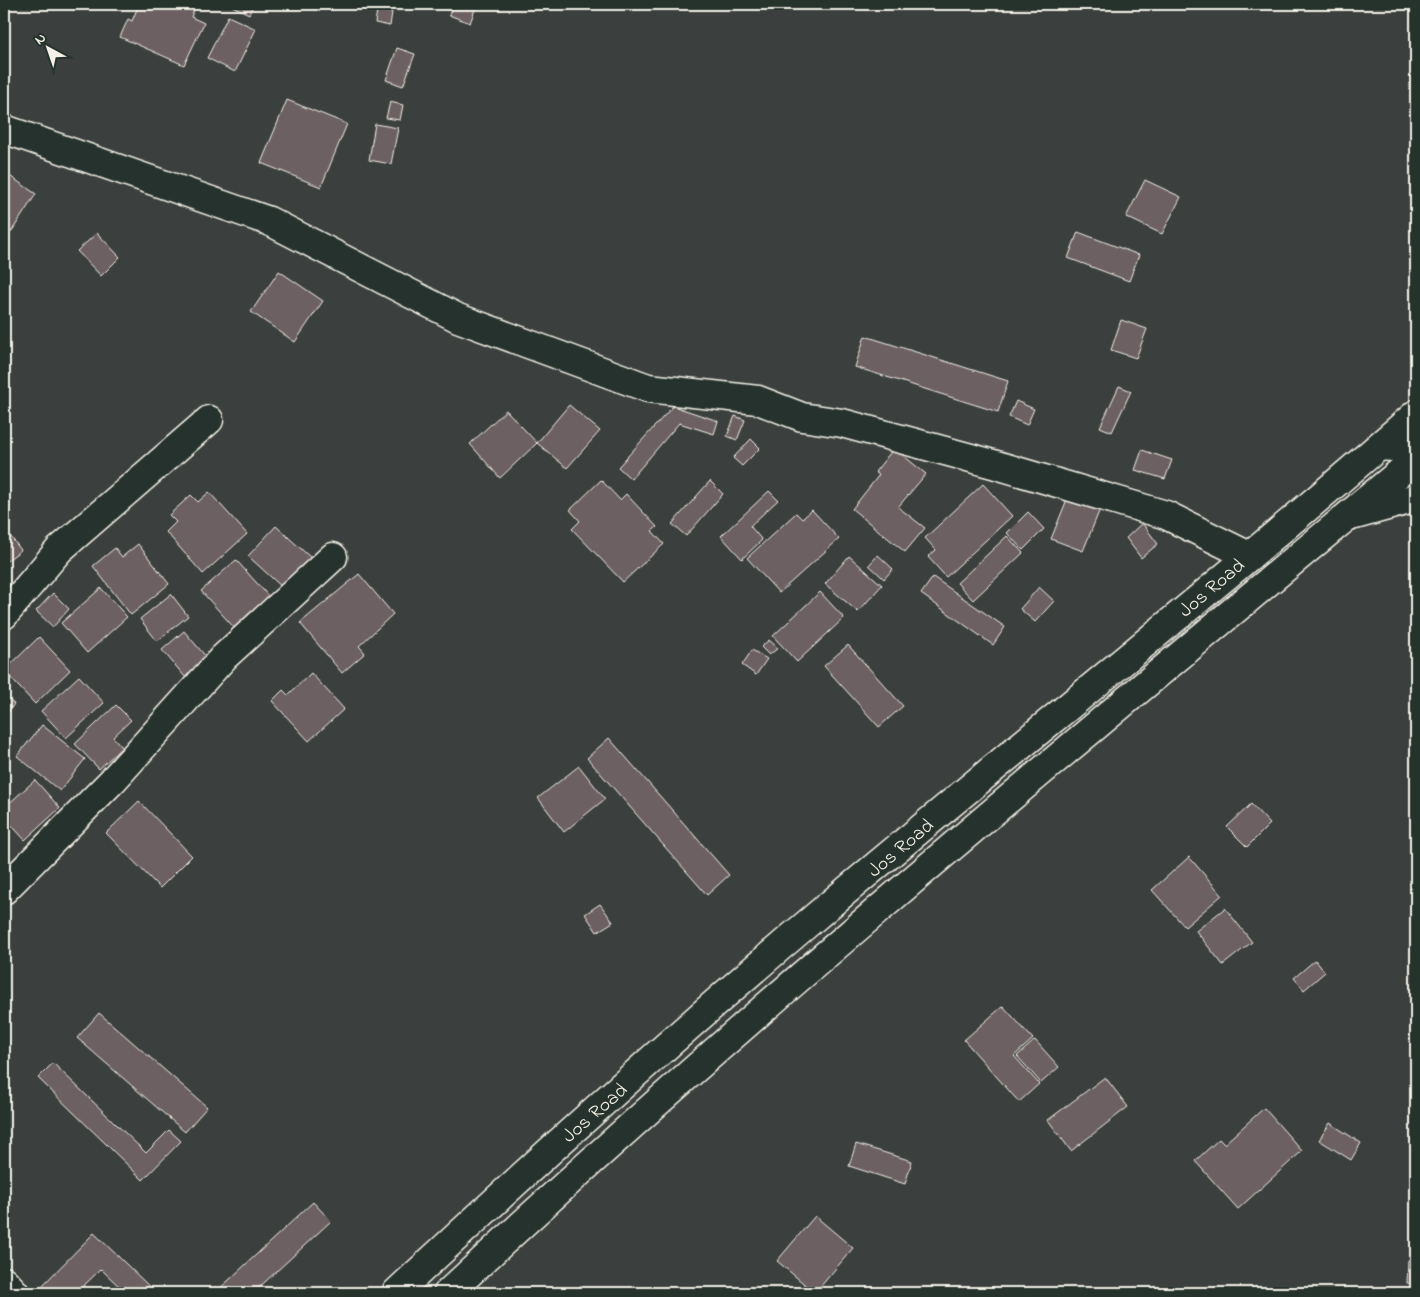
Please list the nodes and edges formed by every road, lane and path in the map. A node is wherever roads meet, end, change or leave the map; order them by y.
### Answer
1 (4, 129) edge
2 (1416, 414) edge
3 (209, 420) dead end
4 (1380, 446) junction
5 (1416, 449) edge
6 (1416, 459) edge
7 (1416, 498) edge
8 (1346, 517) junction
9 (1249, 556) junction
10 (333, 557) dead end
11 (4, 614) edge
12 (4, 890) edge
13 (4, 1281) edge
14 (14, 1293) edge
15 (396, 1293) edge
16 (448, 1293) edge

1 - 9 main road
2 - 4 main road, Jos Road
3 - 11 main road
4 - 5 main road
4 - 9 main road, Jos Road
6 - 8 main road, Jos Road
7 - 8 main road
8 - 16 main road, Jos Road
9 - 15 main road, Jos Road
10 - 12 main road
13 - 14 main road

